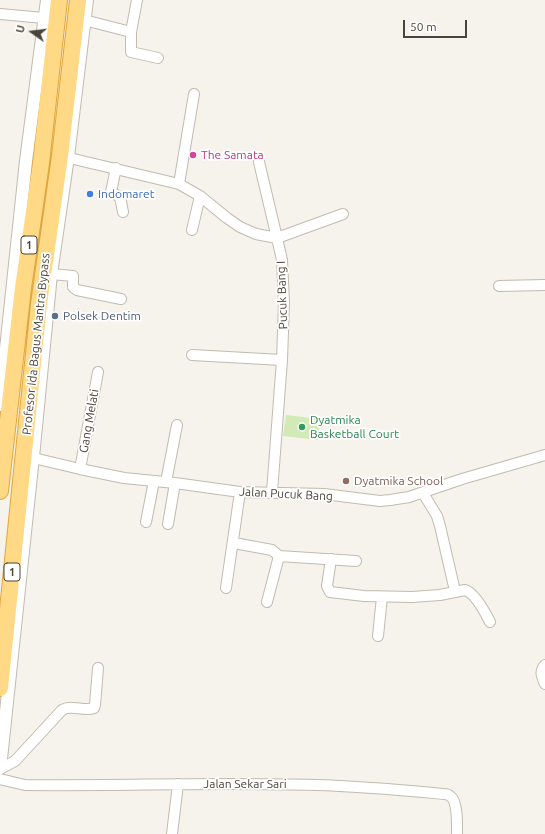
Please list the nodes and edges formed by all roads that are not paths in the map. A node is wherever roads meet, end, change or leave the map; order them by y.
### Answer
1 (47, 0) edge
2 (60, 0) edge
3 (78, 0) edge
4 (87, 0) edge
5 (137, 0) edge
6 (0, 14) edge
7 (44, 18) junction
8 (84, 20) junction
9 (131, 32) junction
10 (158, 58) dead end
11 (194, 94) dead end
12 (64, 156) junction
13 (34, 162) junction
14 (260, 162) dead end
15 (116, 168) junction
16 (179, 184) junction
17 (200, 196) junction
18 (123, 212) dead end
19 (343, 214) dead end
20 (192, 230) dead end
21 (276, 238) junction
22 (51, 274) junction
23 (499, 286) dead end
24 (545, 286) edge
25 (121, 299) dead end
26 (34, 353) junction
27 (16, 354) junction
28 (192, 355) dead end
29 (282, 360) junction
30 (98, 372) dead end
31 (0, 405) edge
32 (177, 426) dead end
33 (545, 456) edge
34 (29, 457) junction
35 (80, 470) junction
36 (154, 480) junction
37 (170, 482) junction
38 (0, 491) edge
39 (240, 492) junction
40 (272, 492) junction
41 (423, 493) junction
42 (146, 522) dead end
43 (168, 524) dead end
44 (234, 543) junction
45 (279, 556) junction
46 (331, 559) junction
47 (356, 561) dead end
48 (226, 588) dead end
49 (455, 591) junction
50 (382, 596) junction
51 (267, 602) dead end
52 (490, 622) dead end
53 (378, 636) dead end
54 (545, 665) edge
55 (98, 668) dead end
56 (545, 684) edge
57 (0, 688) edge
58 (0, 769) edge
59 (0, 779) edge
60 (178, 784) junction
61 (172, 834) edge
62 (457, 834) edge

1 - 7 street
2 - 13 highway, Profesor Ida Bagus Mantra Bypass / 1
3 - 12 highway, Profesor Ida Bagus Mantra Bypass / 1
4 - 8 street
5 - 9 street
6 - 7 street
7 - 13 street
8 - 9 street
8 - 12 street
9 - 10 street
11 - 16 street
12 - 15 street
12 - 22 street
12 - 26 highway, Profesor Ida Bagus Mantra Bypass / 1
13 - 27 highway, Profesor Ida Bagus Mantra Bypass / 1
13 - 31 street
14 - 21 street, Pucuk Bang I
15 - 16 street
15 - 18 street
16 - 17 street
17 - 20 street
17 - 21 street
19 - 21 street
21 - 29 street, Pucuk Bang I
22 - 25 street
22 - 34 street
23 - 24 street
26 - 27 highway
26 - 34 highway, Profesor Ida Bagus Mantra Bypass / 1
27 - 38 highway, Profesor Ida Bagus Mantra Bypass / 1
28 - 29 street
29 - 40 street, Pucuk Bang I
30 - 35 street, Gang Melati
32 - 37 street
33 - 41 street, Jalan Pucuk Bang
34 - 35 street, Jalan Pucuk Bang
34 - 57 highway, Profesor Ida Bagus Mantra Bypass / 1
34 - 58 street
35 - 36 street, Jalan Pucuk Bang
36 - 37 street, Jalan Pucuk Bang
36 - 42 street
37 - 39 street, Jalan Pucuk Bang
37 - 43 street
39 - 40 street, Jalan Pucuk Bang
39 - 44 street
40 - 41 street, Jalan Pucuk Bang
41 - 49 street
44 - 45 street
44 - 48 street
45 - 46 street
45 - 51 street
46 - 47 street
46 - 50 street
49 - 50 street
49 - 52 street
50 - 53 street
54 - 56 street
55 - 58 street
59 - 60 street, Jalan Sekar Sari
60 - 61 street
60 - 62 street, Jalan Sekar Sari

